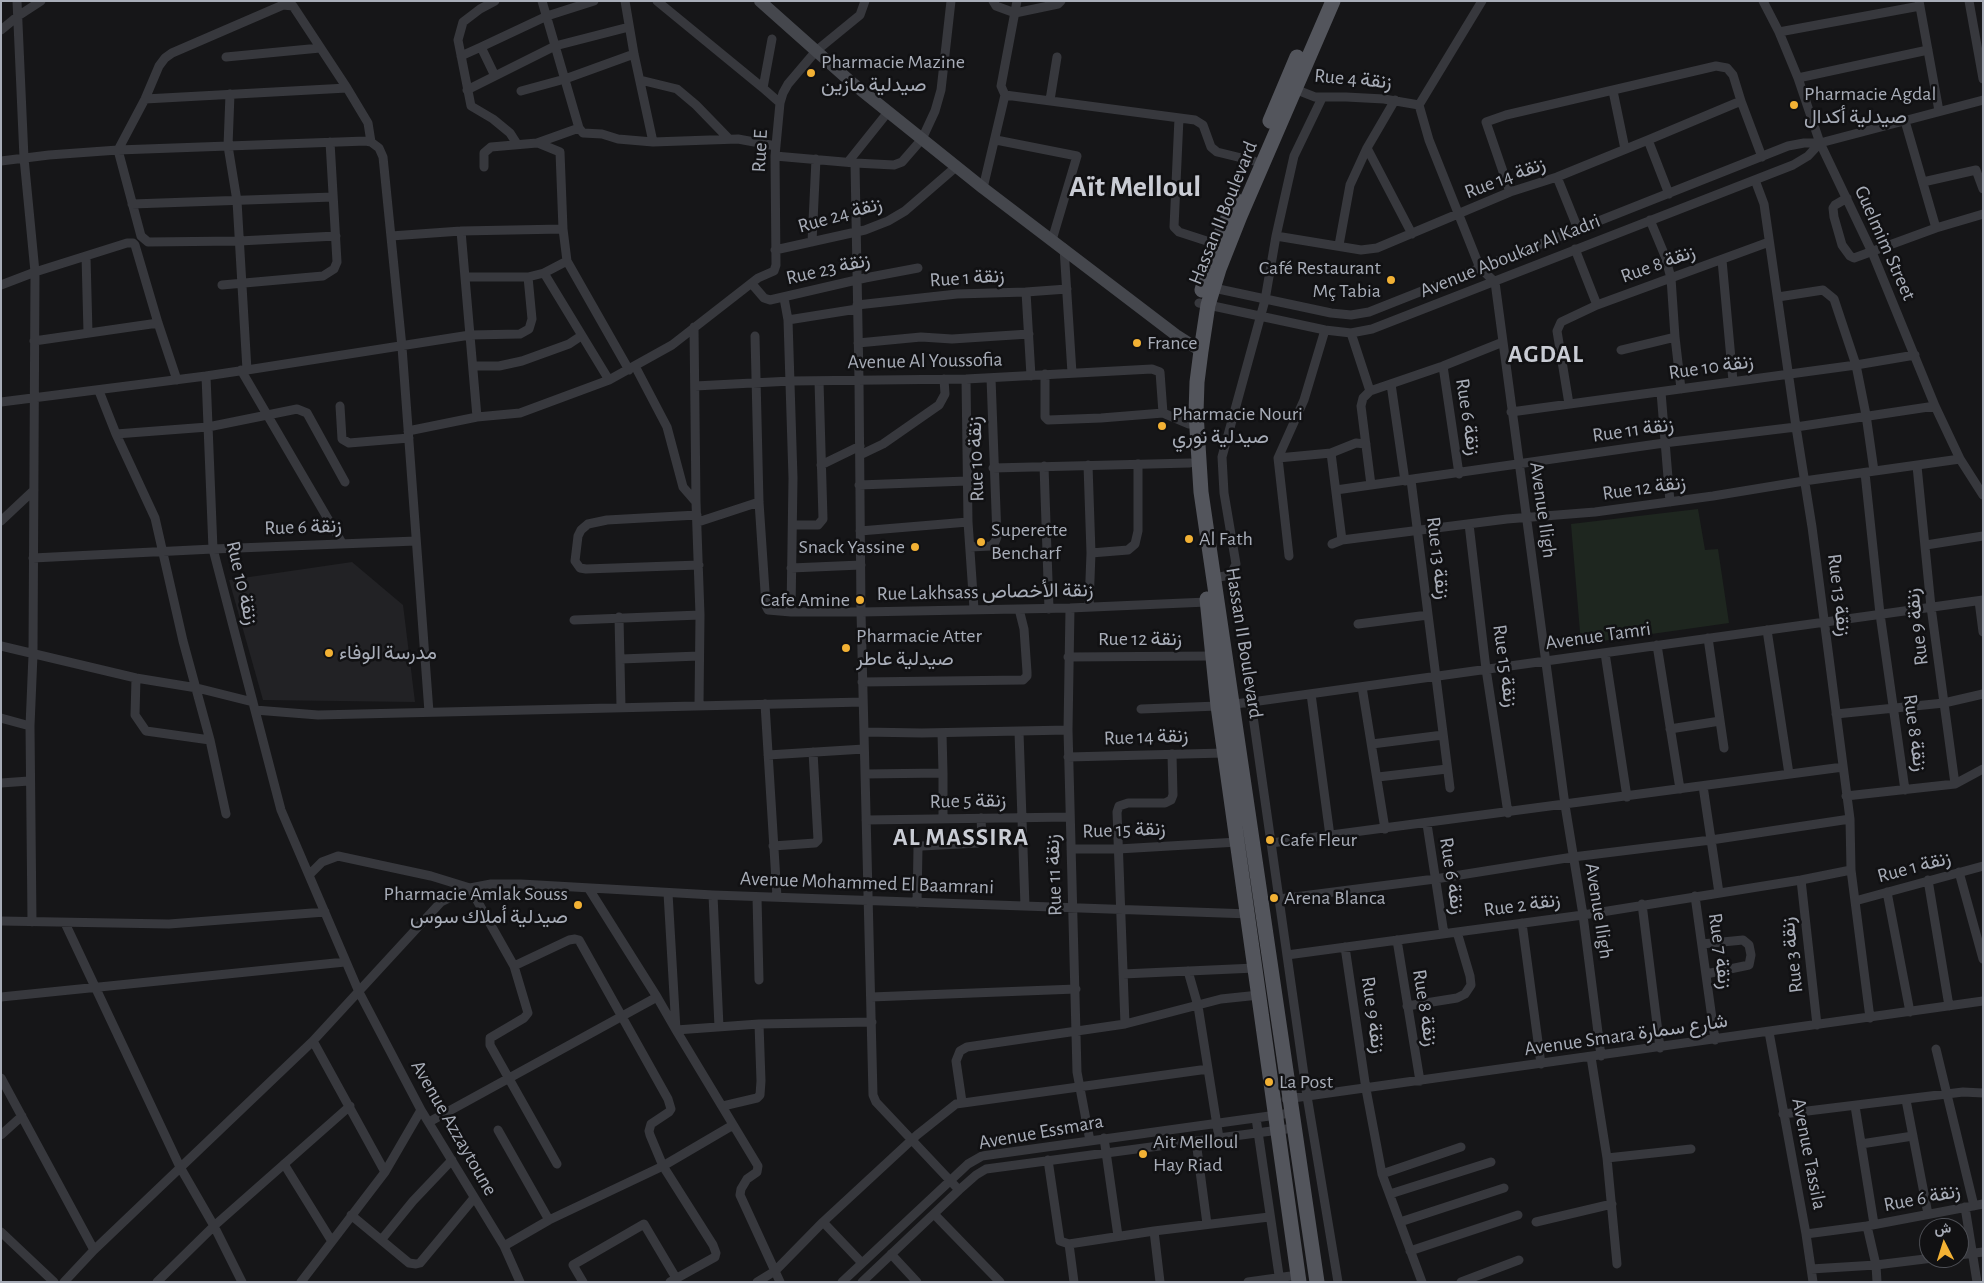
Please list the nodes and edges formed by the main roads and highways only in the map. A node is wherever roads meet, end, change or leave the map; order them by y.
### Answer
1 (1322, 1) edge
2 (1334, 1) edge
3 (1290, 88) junction
4 (1208, 286) junction
5 (1197, 349) junction
6 (1225, 705) junction
7 (1253, 894) junction
8 (1256, 914) junction
9 (1299, 1278) edge
10 (1317, 1282) edge

1 - 3 main road, Hassan II Boulevard
2 - 3 main road, Hassan II Boulevard
3 - 4 main road, Hassan II Boulevard
3 - 4 main road, Hassan II Boulevard
4 - 5 main road, Hassan II Boulevard
5 - 6 main road, Hassan II Boulevard
5 - 6 main road, Hassan II Boulevard
6 - 7 main road, Hassan II Boulevard
6 - 7 main road, Hassan II Boulevard
7 - 8 main road, Hassan II Boulevard
8 - 9 main road, Hassan II Boulevard
8 - 10 main road, Hassan II Boulevard

